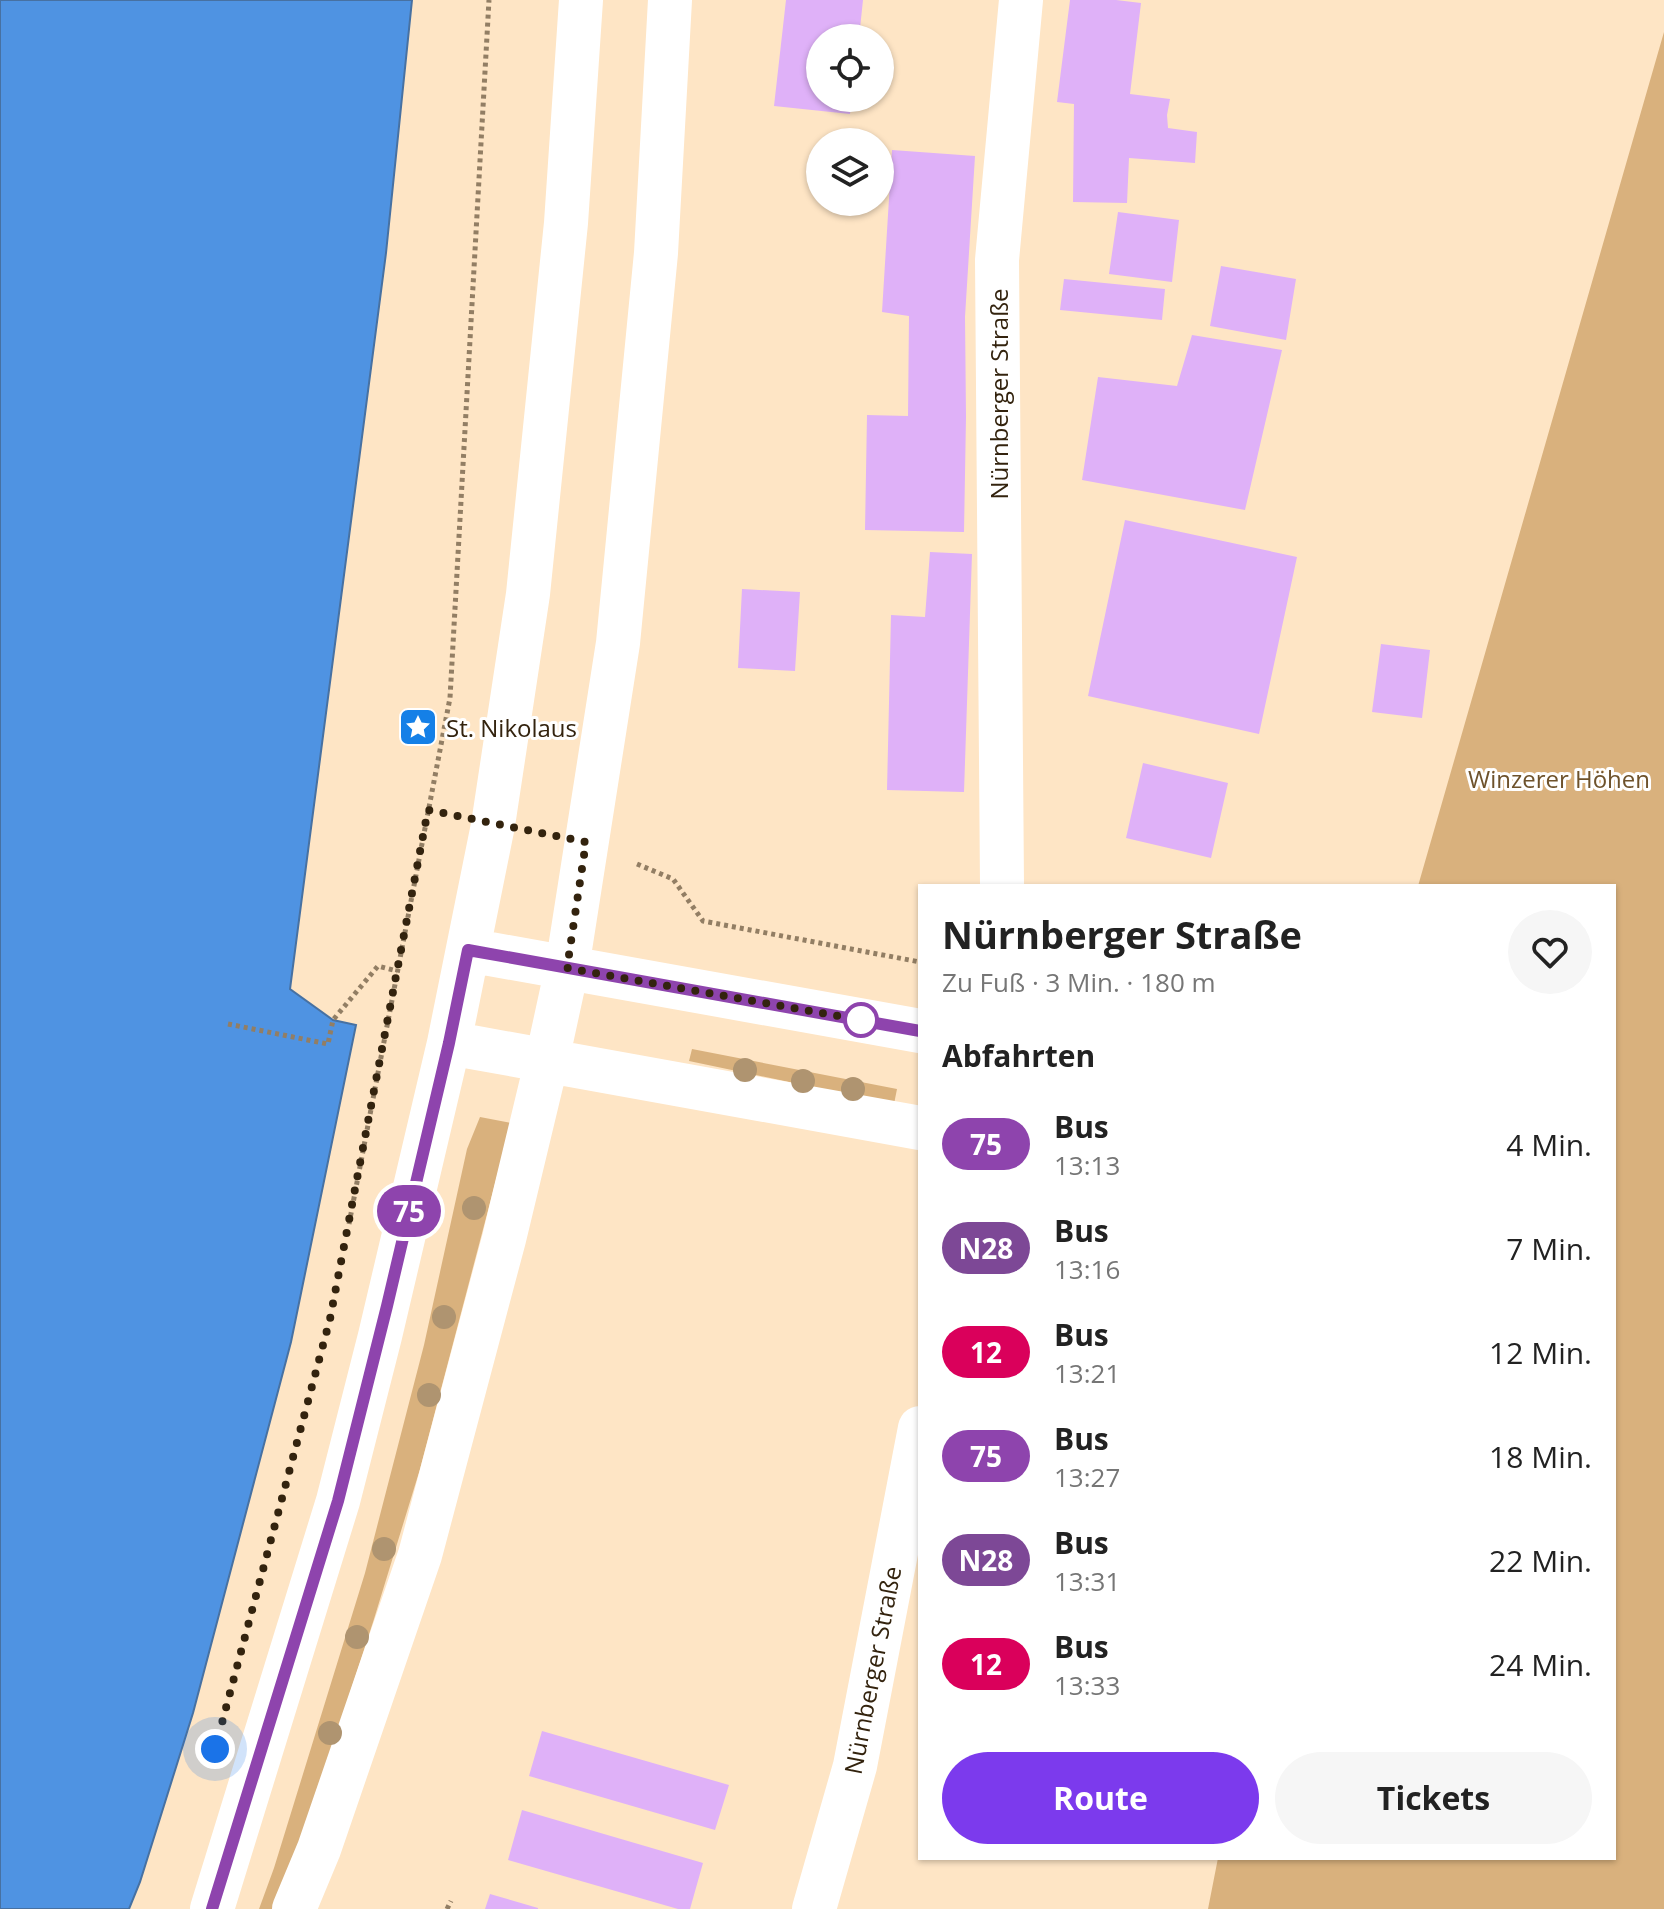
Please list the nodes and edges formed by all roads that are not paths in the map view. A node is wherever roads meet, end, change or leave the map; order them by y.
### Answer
1 (581, 0) edge
2 (670, 0) edge
3 (1021, 0) edge
4 (1002, 884) edge
5 (468, 950) junction
6 (567, 968) junction
7 (918, 1031) edge
8 (449, 1043) junction
9 (547, 1060) junction
10 (918, 1128) edge
11 (918, 1438) edge
12 (212, 1909) edge
13 (294, 1909) edge
14 (814, 1909) edge

1 - 5 main road
2 - 6 main road
3 - 4 main road, Nürnberger Straße
5 - 6 main road
5 - 8 main road
6 - 7 main road
6 - 9 main road
8 - 9 main road
8 - 12 main road
9 - 10 main road
9 - 13 main road
11 - 14 main road, Nürnberger Straße

